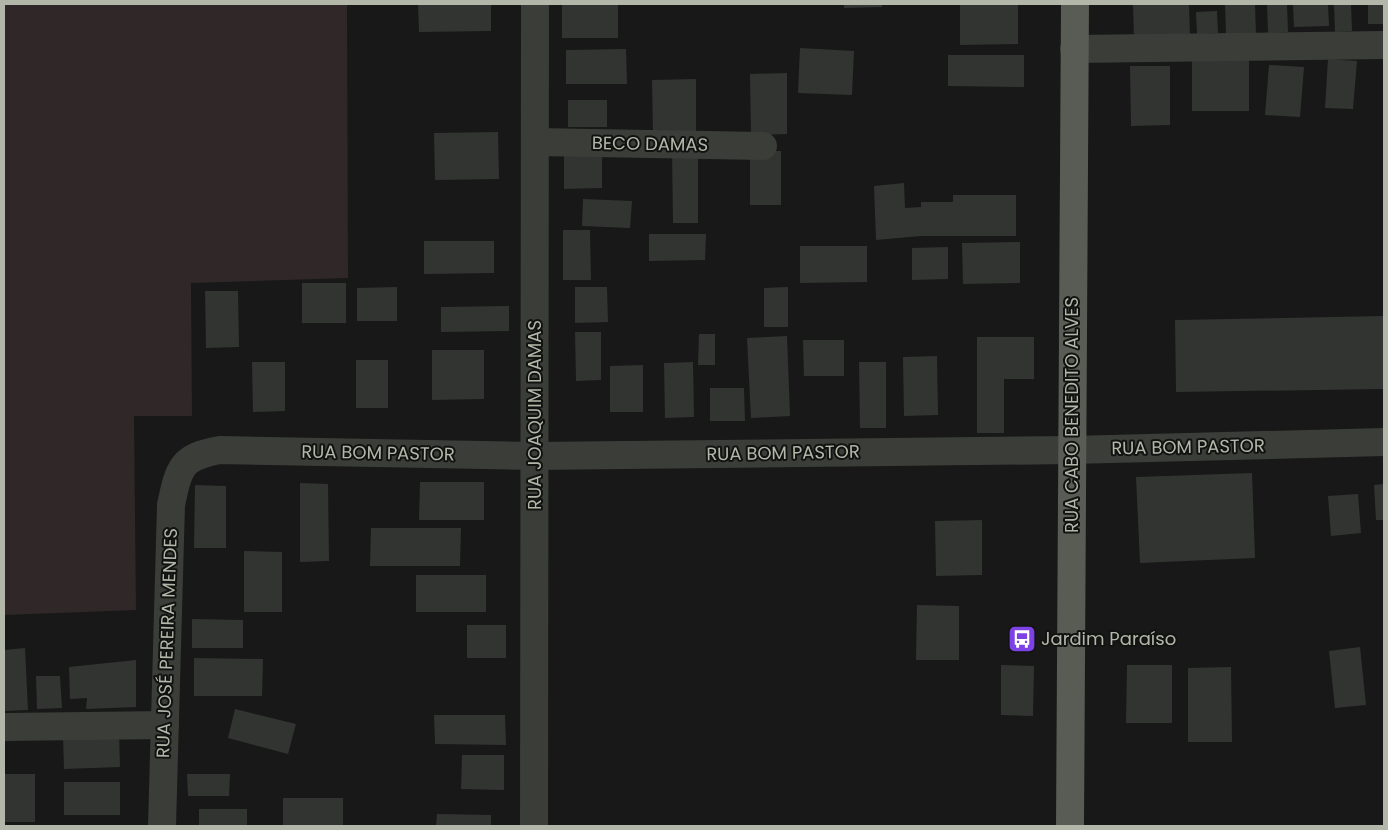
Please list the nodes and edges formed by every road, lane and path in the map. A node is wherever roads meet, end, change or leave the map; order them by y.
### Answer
1 (535, 4) edge
2 (1075, 4) edge
3 (1384, 45) edge
4 (1074, 49) junction
5 (536, 142) junction
6 (763, 146) dead end
7 (1384, 442) edge
8 (1072, 450) junction
9 (534, 456) junction
10 (185, 462) joint
11 (165, 725) junction
12 (4, 727) edge
13 (162, 826) edge
14 (534, 826) edge
15 (1070, 826) edge

1 - 5 street, RUA JOAQUIM DAMAS
2 - 4 main road, RUA CABO BENEDITO ALVES
3 - 4 street
4 - 8 main road, RUA CABO BENEDITO ALVES
5 - 6 street, BECO DAMAS
5 - 9 street, RUA JOAQUIM DAMAS
7 - 8 street, RUA BOM PASTOR
8 - 9 street, RUA BOM PASTOR
8 - 15 main road, RUA CABO BENEDITO ALVES
9 - 10 street, RUA BOM PASTOR
9 - 14 street, RUA JOAQUIM DAMAS
10 - 11 street, RUA JOSÉ PEREIRA MENDES
11 - 12 street
11 - 13 street, RUA JOSÉ PEREIRA MENDES

